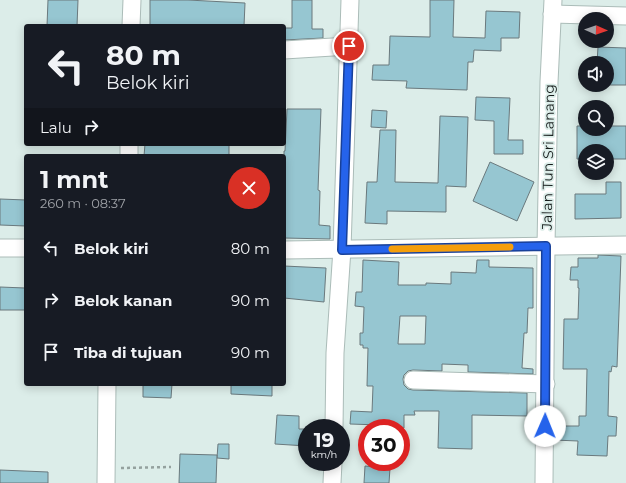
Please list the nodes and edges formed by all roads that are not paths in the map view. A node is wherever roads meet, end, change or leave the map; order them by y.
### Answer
1 (132, 0) edge
2 (350, 0) edge
3 (553, 7) edge
4 (626, 16) edge
5 (131, 24) edge
6 (349, 46) junction
7 (286, 50) edge
8 (626, 245) edge
9 (546, 246) junction
10 (0, 248) edge
11 (24, 248) edge
12 (286, 250) edge
13 (342, 250) junction
14 (413, 380) dead end
15 (546, 384) junction
16 (107, 386) edge
17 (334, 419) edge
18 (333, 471) edge
19 (107, 476) edge
20 (332, 483) edge
21 (544, 483) edge

1 - 5 street
2 - 6 street
3 - 4 street
3 - 9 street, Jalan Tun Sri Lanang
6 - 7 street
6 - 13 street
8 - 9 street
9 - 13 street
9 - 15 street, Jalan Tun Sri Lanang
10 - 11 street
12 - 13 street
13 - 17 street
14 - 15 street
15 - 21 street, Jalan Tun Sri Lanang
16 - 19 street
18 - 20 street

